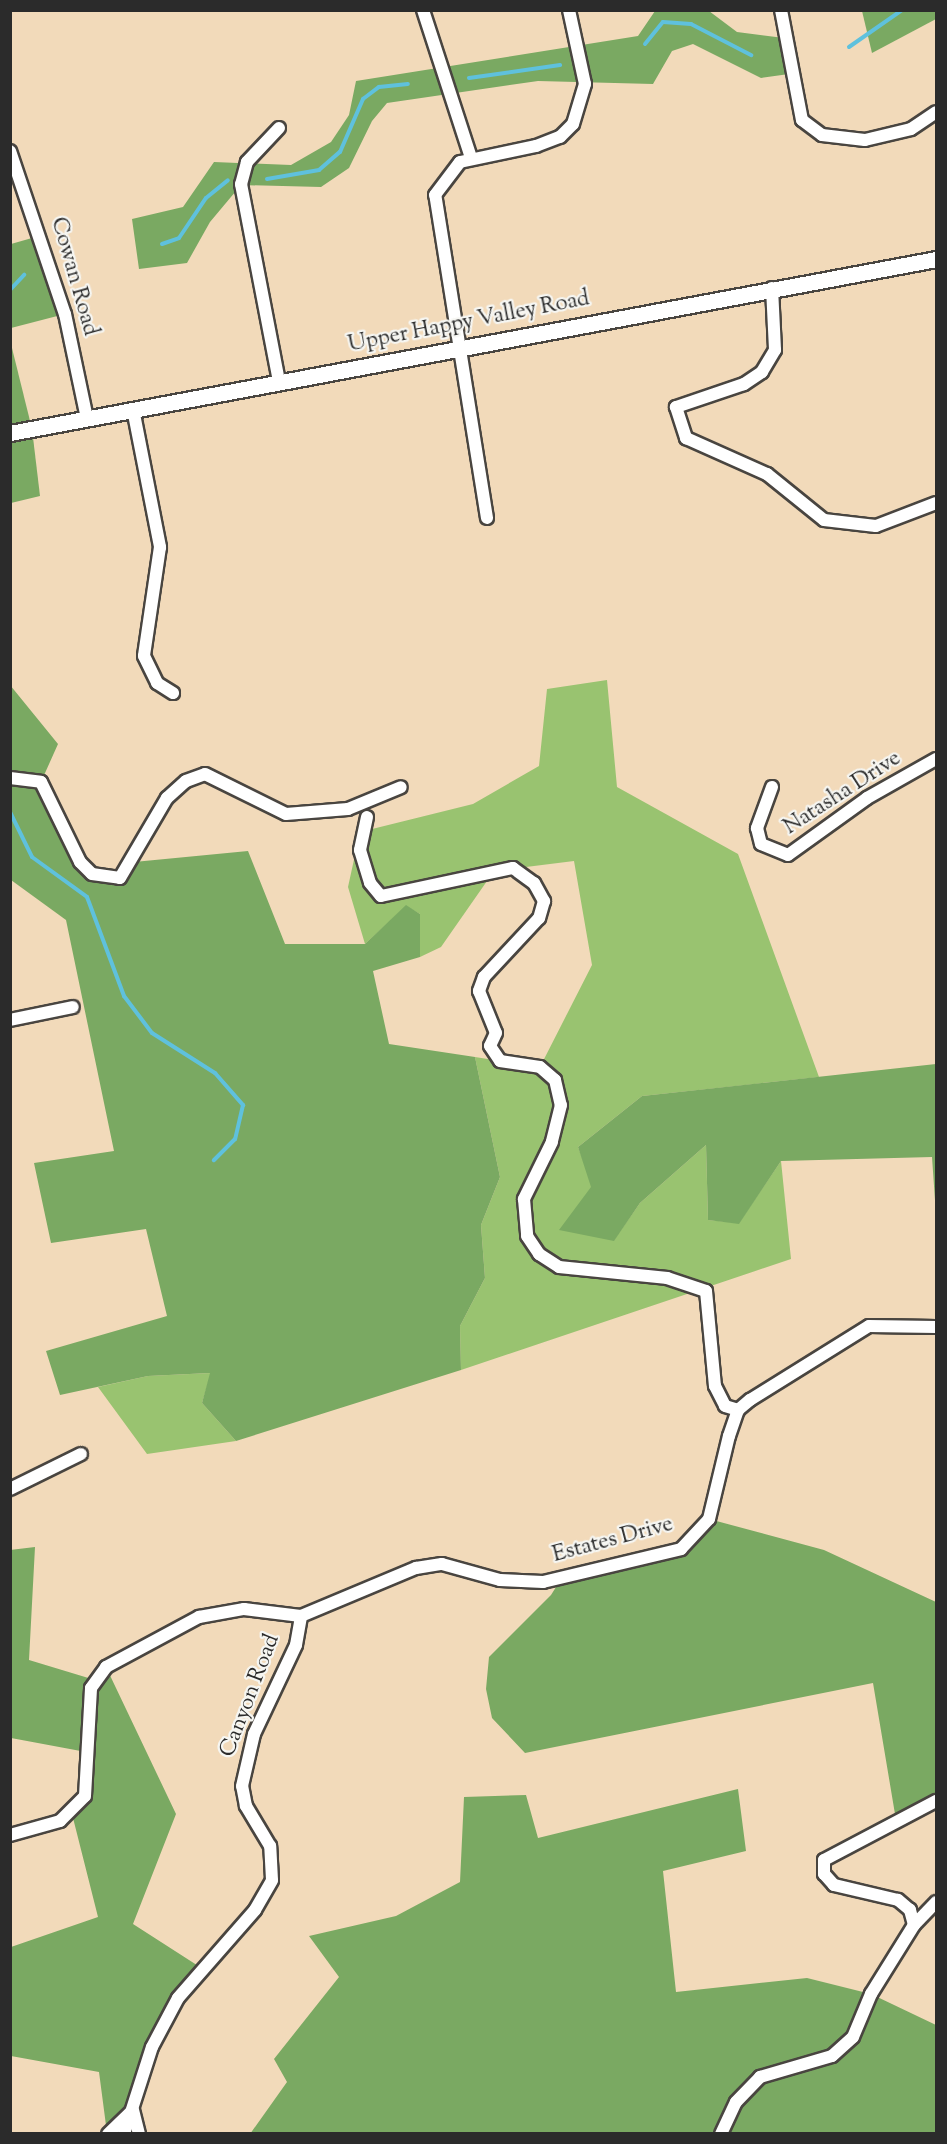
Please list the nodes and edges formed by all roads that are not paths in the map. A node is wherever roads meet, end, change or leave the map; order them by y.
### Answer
1 (423, 10) edge
2 (569, 10) edge
3 (781, 10) edge
4 (936, 112) edge
5 (279, 128) dead end
6 (10, 151) edge
7 (471, 158) junction
8 (936, 259) edge
9 (772, 288) junction
10 (457, 348) junction
11 (279, 382) junction
12 (134, 409) junction
13 (87, 418) junction
14 (10, 433) edge
15 (936, 503) edge
16 (487, 518) dead end
17 (173, 693) dead end
18 (936, 759) edge
19 (10, 778) edge
20 (400, 787) dead end
21 (772, 787) dead end
22 (366, 817) dead end
23 (73, 1007) dead end
24 (10, 1020) edge
25 (936, 1327) edge
26 (738, 1410) junction
27 (81, 1454) dead end
28 (10, 1490) edge
29 (301, 1616) junction
30 (936, 1801) edge
31 (10, 1835) edge
32 (936, 1902) edge
33 (914, 1925) junction
34 (132, 2111) junction
35 (108, 2133) edge
36 (124, 2133) edge
37 (139, 2133) edge
38 (721, 2133) edge

1 - 7 street
2 - 7 street
3 - 4 street
5 - 11 street
6 - 13 street, Cowan Road
7 - 10 street
8 - 9 street, Upper Happy Valley Road
9 - 10 street, Upper Happy Valley Road
9 - 15 street
10 - 11 street, Upper Happy Valley Road
10 - 16 street
11 - 12 street, Upper Happy Valley Road
12 - 13 street, Upper Happy Valley Road
12 - 17 street
13 - 14 street, Upper Happy Valley Road
18 - 21 street, Natasha Drive
19 - 20 street
22 - 26 street
23 - 24 street
25 - 26 street
26 - 29 street, Estates Drive
27 - 28 street
29 - 31 street, Canyon Road
29 - 34 street, Canyon Road
30 - 33 street
32 - 33 street
33 - 38 street
34 - 35 street
34 - 36 street, Canyon Road
34 - 37 street

